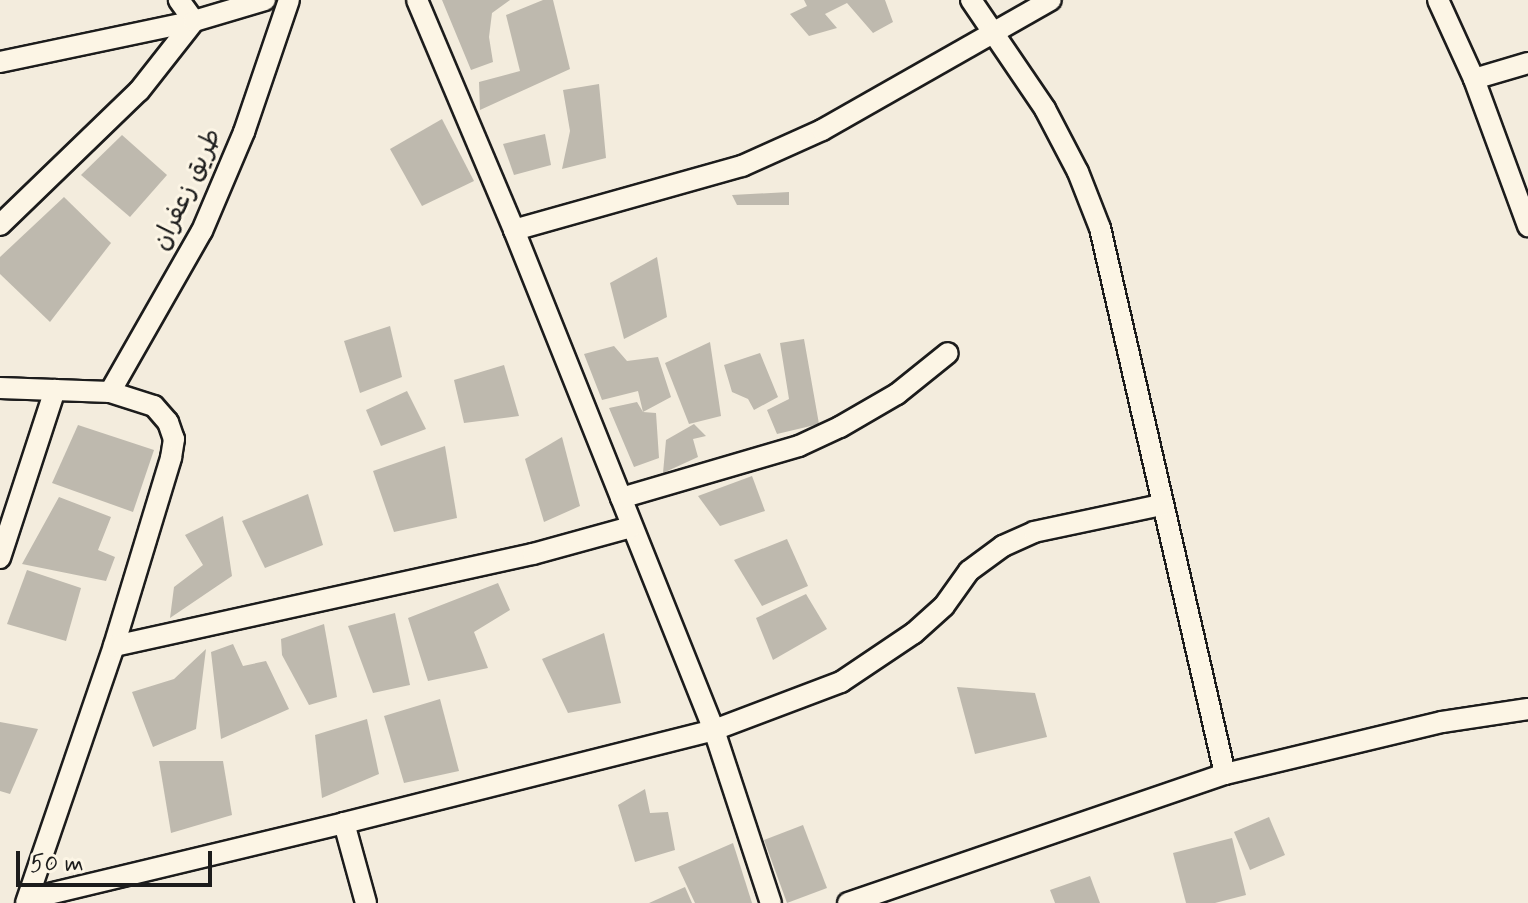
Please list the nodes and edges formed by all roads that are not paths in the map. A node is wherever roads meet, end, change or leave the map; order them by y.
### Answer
1 (179, 0) edge
2 (265, 0) edge
3 (289, 0) edge
4 (417, 0) edge
5 (971, 0) edge
6 (1051, 0) edge
7 (1438, 0) edge
8 (194, 21) junction
9 (996, 34) junction
10 (0, 62) edge
11 (1528, 63) edge
12 (1474, 79) junction
13 (0, 225) edge
14 (1528, 226) edge
15 (514, 230) junction
16 (948, 353) dead end
17 (0, 388) edge
18 (55, 390) junction
19 (110, 392) junction
20 (621, 498) junction
21 (1161, 505) junction
22 (631, 527) junction
23 (0, 558) edge
24 (114, 646) junction
25 (1528, 709) edge
26 (714, 730) junction
27 (1225, 774) junction
28 (344, 823) junction
29 (27, 901) edge
30 (366, 903) edge
31 (771, 903) edge
32 (848, 903) edge

1 - 8 street
2 - 8 street
3 - 19 street, طريق زعفران
4 - 15 street
5 - 9 street
6 - 9 street
7 - 12 street
8 - 10 street
8 - 13 street
9 - 15 street
9 - 21 street
11 - 12 street
12 - 14 street
15 - 20 street
16 - 20 street
17 - 18 street
18 - 19 street
18 - 23 street
19 - 24 street
20 - 22 street
21 - 26 street
21 - 27 street
22 - 24 street
22 - 26 street
24 - 29 street
25 - 27 street
26 - 28 street
26 - 31 street
27 - 32 street
28 - 29 street
28 - 30 street

